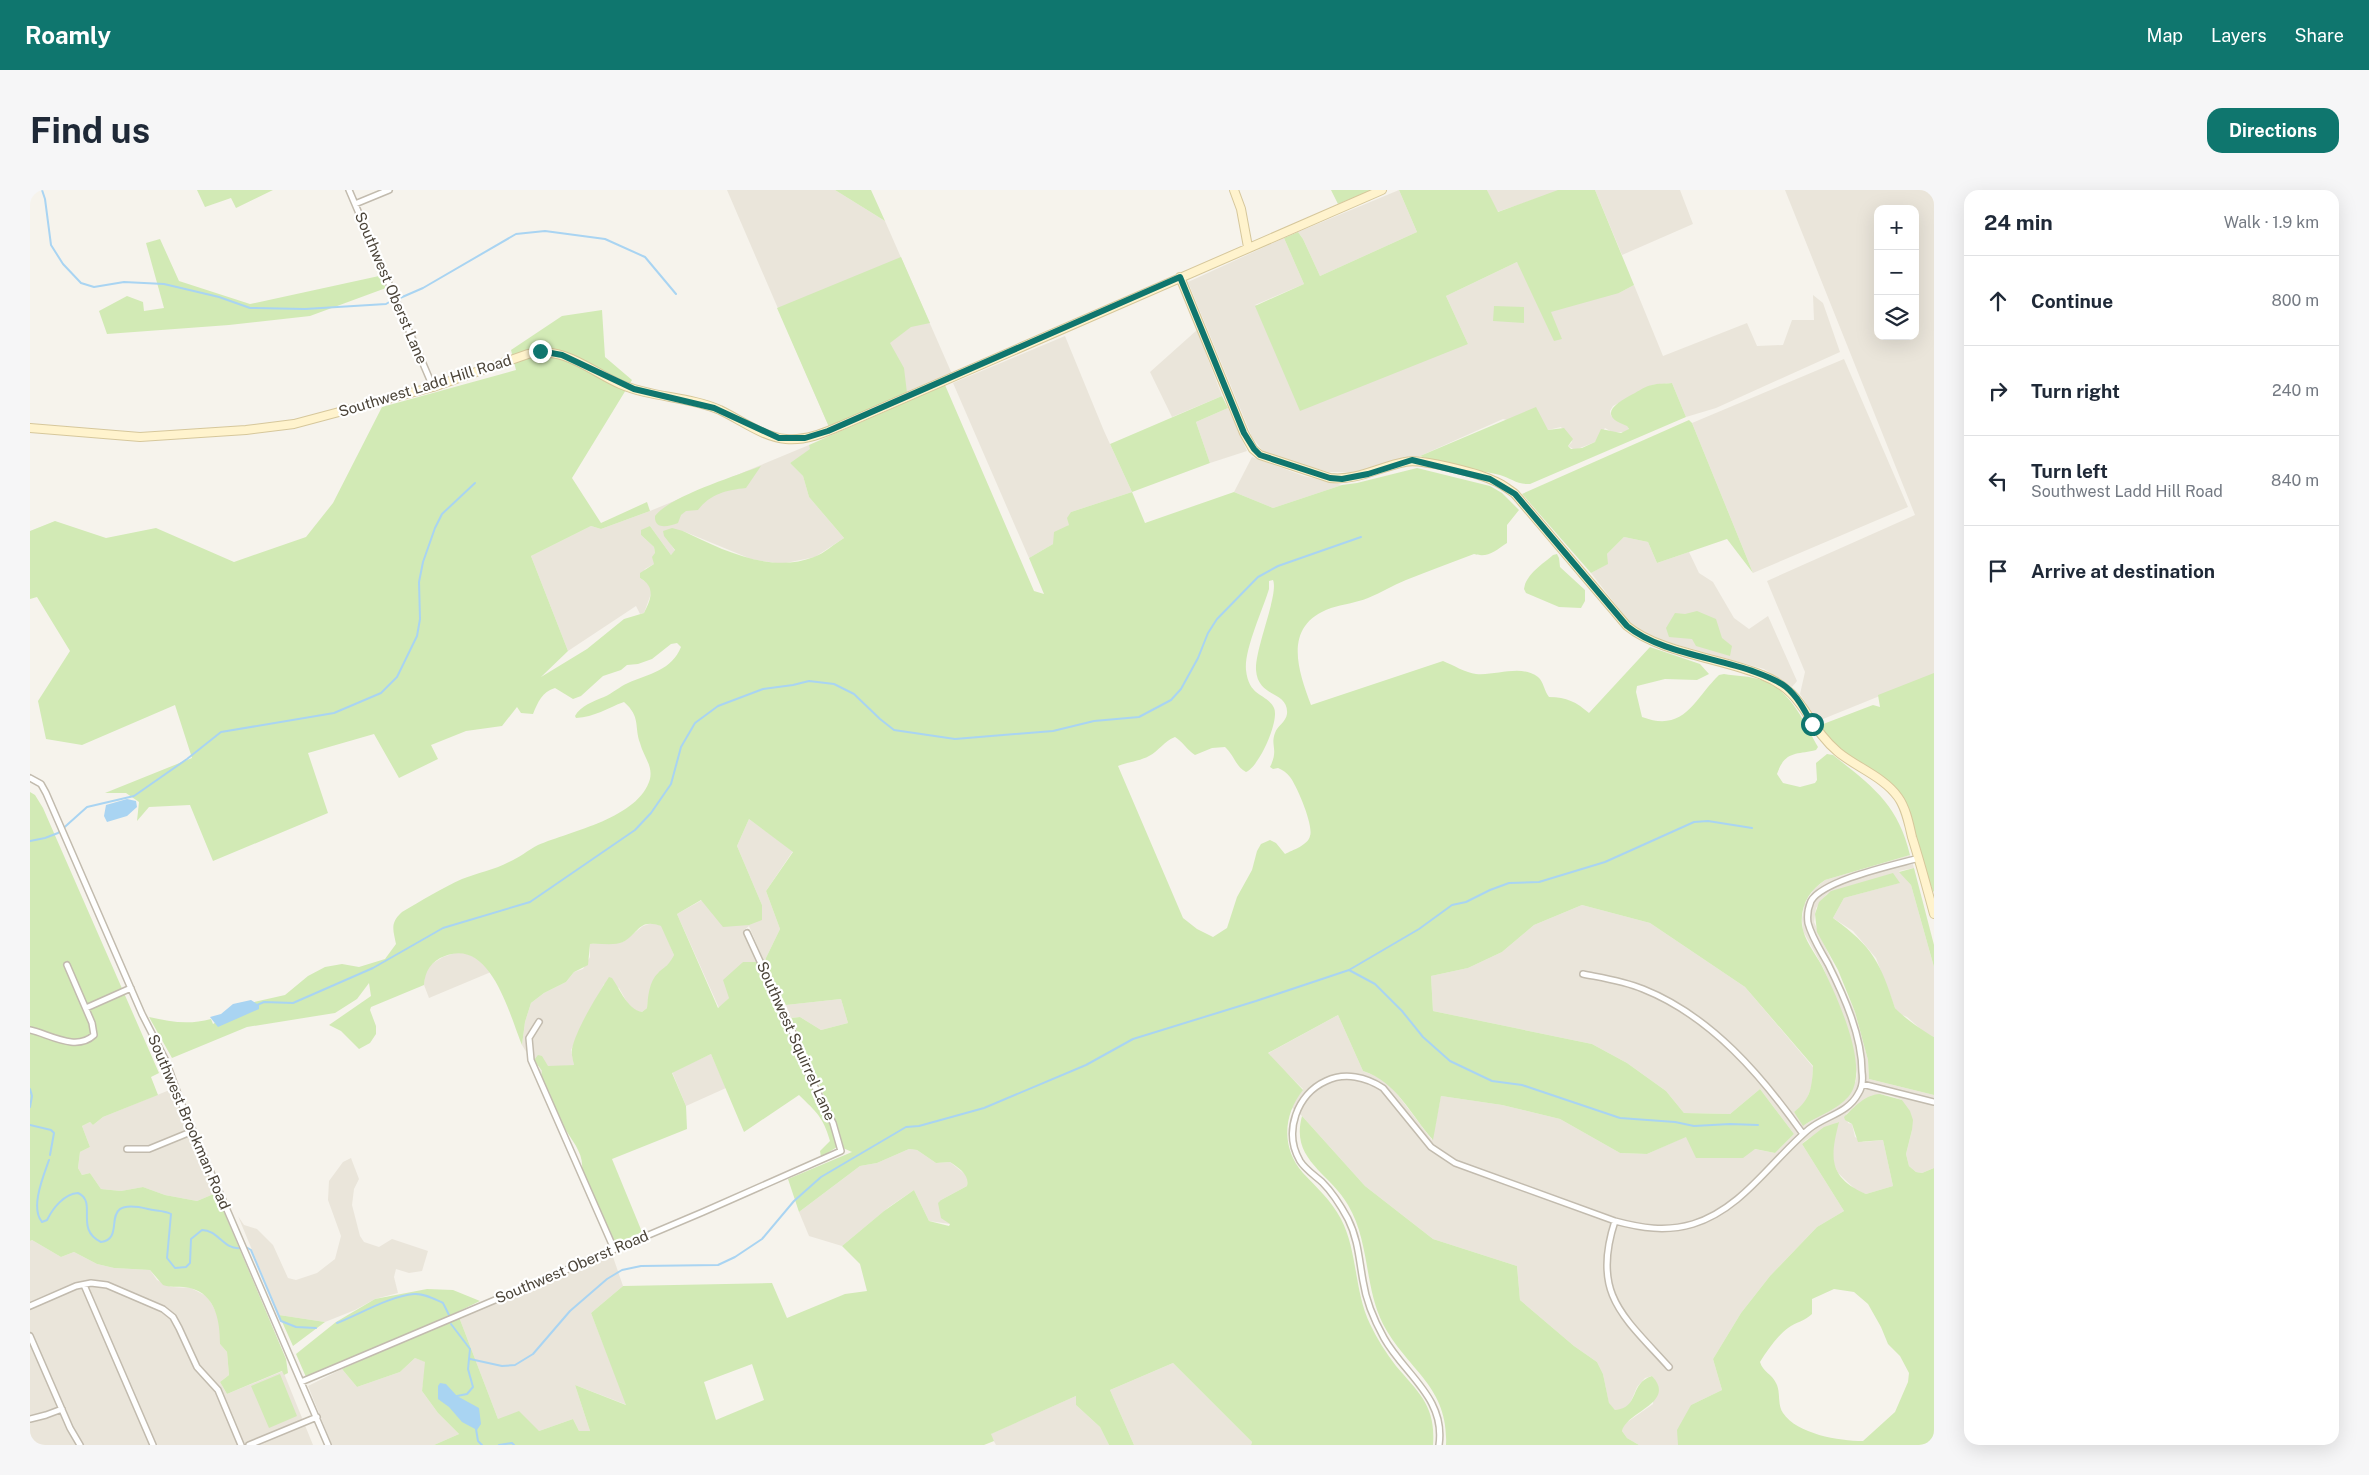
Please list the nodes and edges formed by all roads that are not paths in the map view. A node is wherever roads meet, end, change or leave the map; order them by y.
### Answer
1 (349, 190) edge
2 (389, 190) edge
3 (1234, 190) edge
4 (1382, 190) edge
5 (355, 204) junction
6 (1248, 247) junction
7 (1180, 277) junction
8 (433, 387) junction
9 (30, 428) edge
10 (30, 778) edge
11 (1919, 858) junction
12 (1934, 914) edge
13 (747, 933) dead end
14 (67, 965) dead end
15 (1583, 974) dead end
16 (131, 988) junction
17 (86, 1008) junction
18 (539, 1022) dead end
19 (30, 1030) edge
20 (1862, 1084) junction
21 (1934, 1102) edge
22 (193, 1131) junction
23 (1803, 1134) junction
24 (127, 1149) dead end
25 (841, 1150) joint
26 (1614, 1221) junction
27 (614, 1249) junction
28 (84, 1285) junction
29 (30, 1306) edge
30 (30, 1336) edge
31 (1669, 1367) dead end
32 (301, 1382) junction
33 (62, 1409) junction
34 (317, 1417) junction
35 (30, 1419) edge
36 (80, 1445) edge
37 (153, 1445) edge
38 (242, 1445) edge
39 (249, 1445) edge
40 (328, 1445) edge
41 (1439, 1445) edge

1 - 5 street, Southwest Oberst Lane
2 - 5 street
3 - 6 street
4 - 6 street, Southwest Ladd Hill Road
5 - 8 street, Southwest Oberst Lane
6 - 7 street, Southwest Ladd Hill Road
7 - 8 street, Southwest Ladd Hill Road
7 - 11 street
8 - 9 street, Southwest Ladd Hill Road
10 - 16 street, Southwest Brookman Road
11 - 12 street
11 - 20 street
13 - 25 street, Southwest Squirrel Lane
14 - 17 street
15 - 23 street
16 - 17 street
16 - 22 street, Southwest Brookman Road
17 - 19 street
18 - 27 street
20 - 21 street
20 - 23 street
22 - 24 street
22 - 32 street, Southwest Brookman Road
23 - 26 street
25 - 27 street, Southwest Oberst Road
26 - 31 street
26 - 41 street
27 - 32 street, Southwest Oberst Road
28 - 29 street
28 - 37 street
28 - 38 street
30 - 33 street
32 - 34 street, Southwest Brookman Road
33 - 35 street
33 - 36 street
34 - 39 street
34 - 40 street, Southwest Brookman Road

